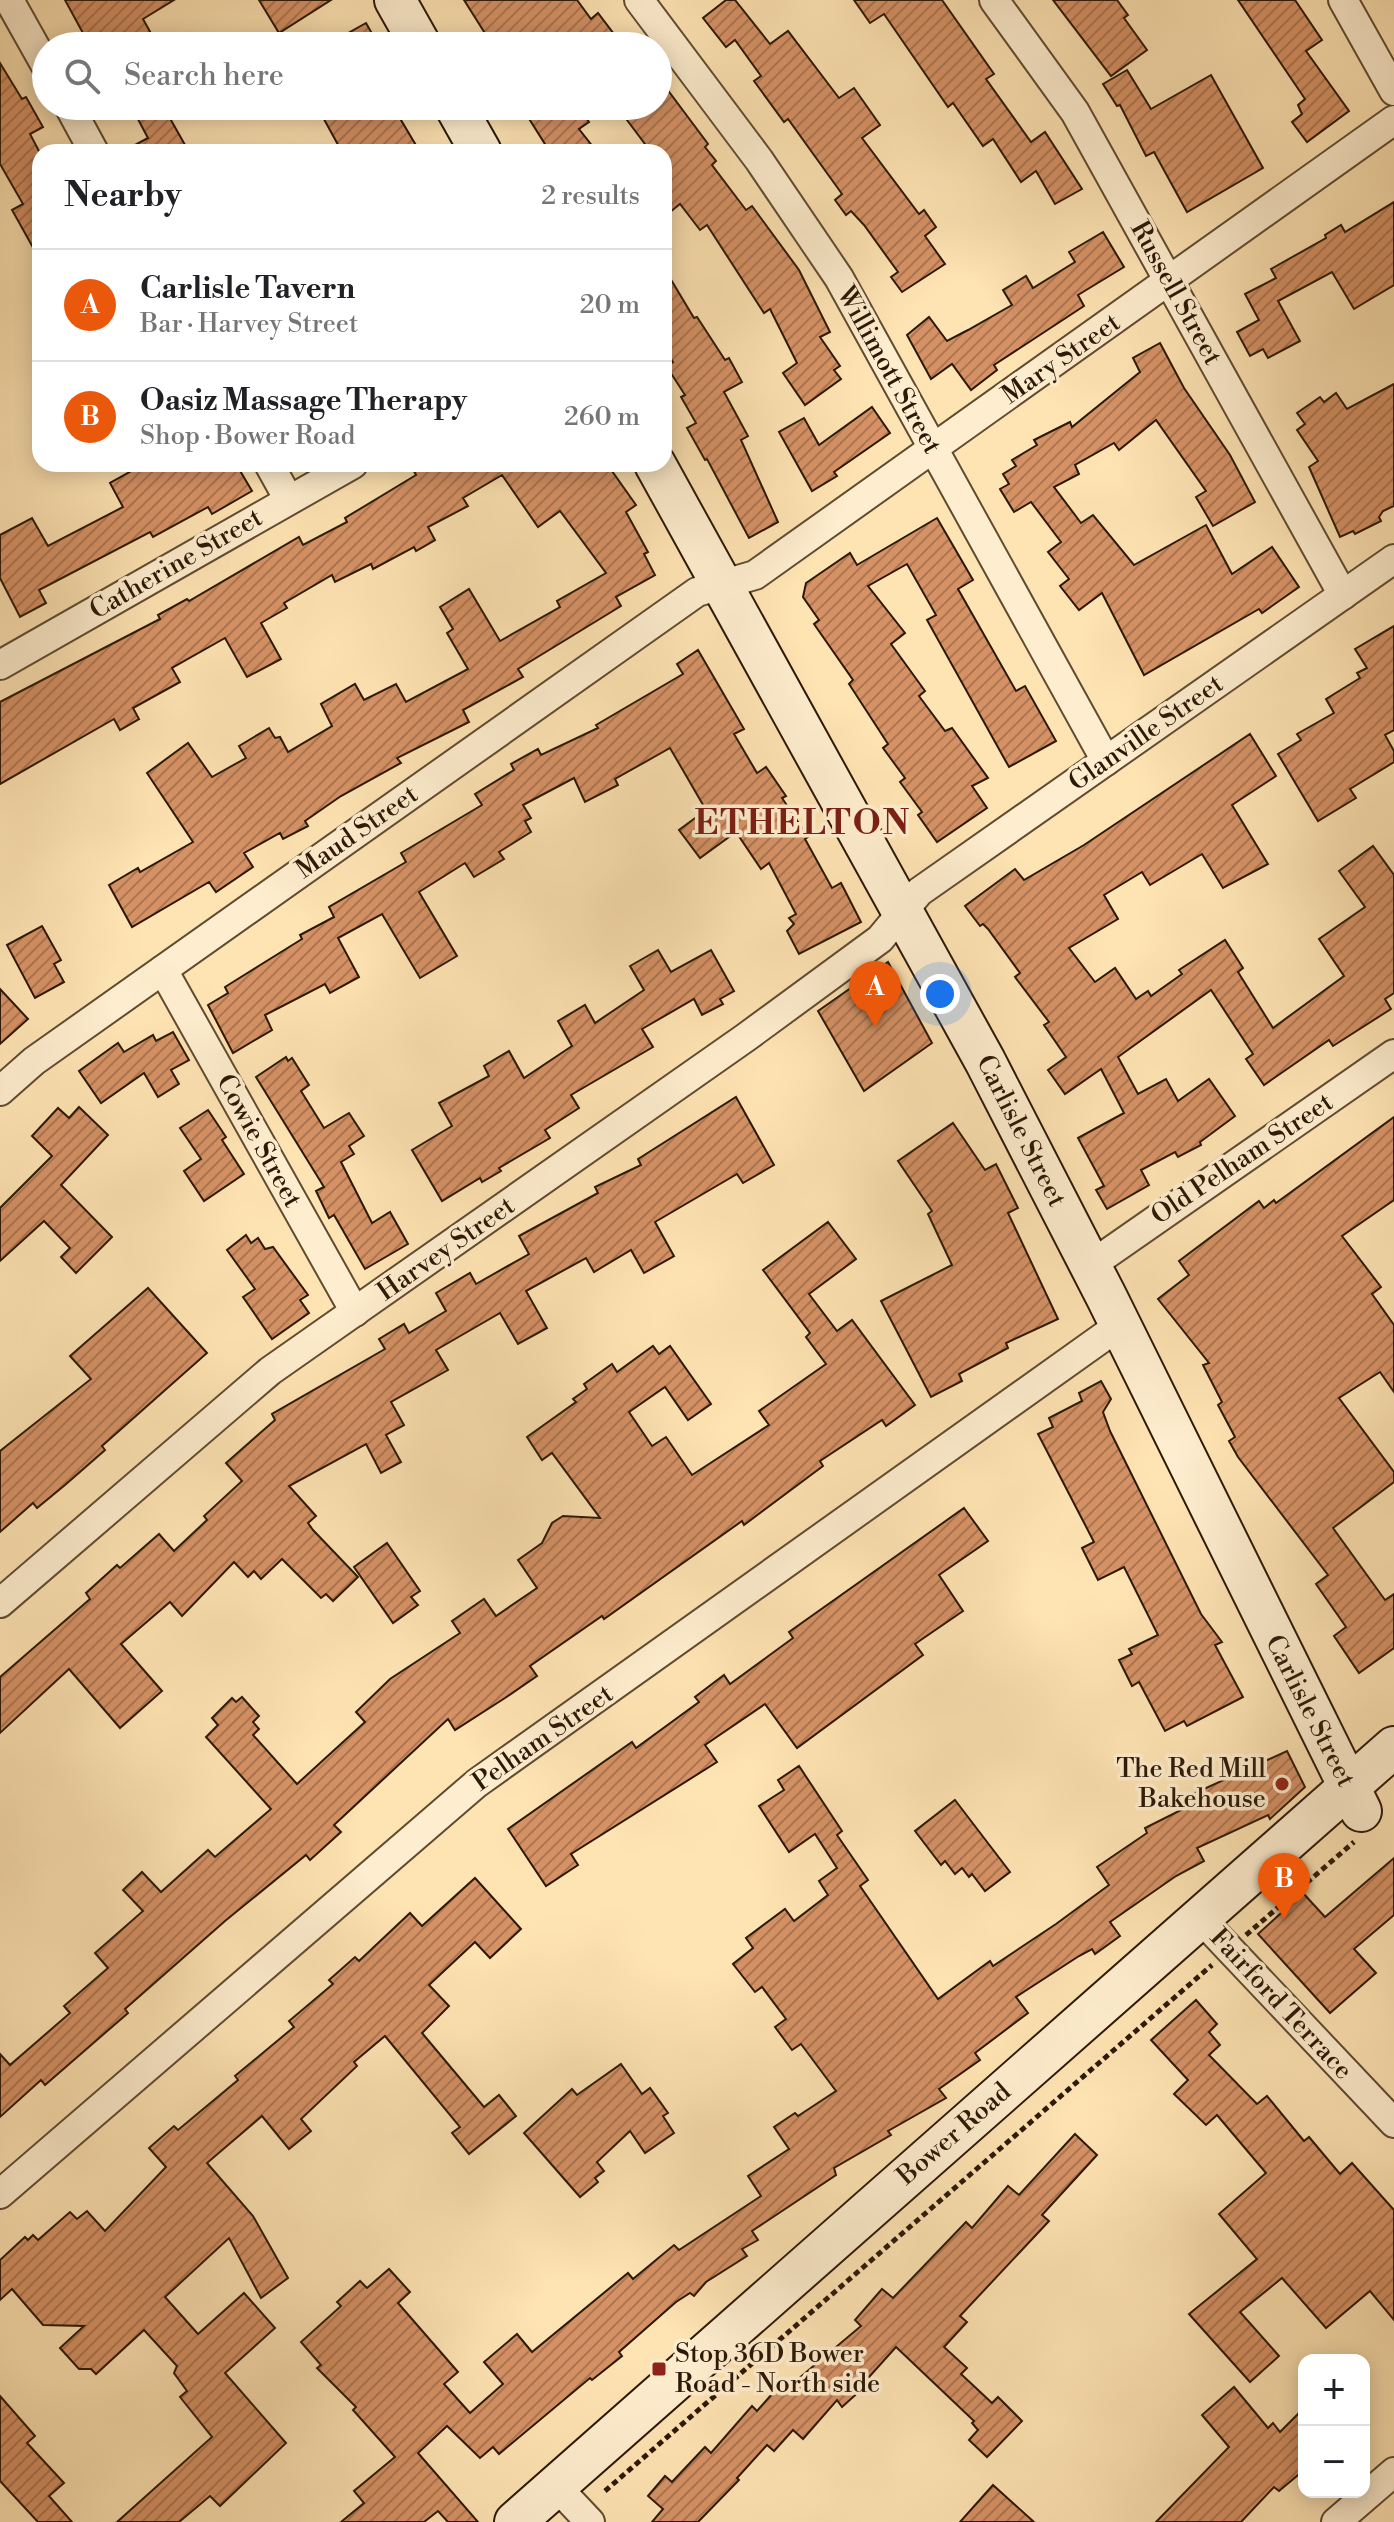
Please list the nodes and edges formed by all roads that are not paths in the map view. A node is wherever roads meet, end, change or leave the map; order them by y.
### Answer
1 (9, 0) edge
2 (395, 0) edge
3 (639, 0) edge
4 (994, 0) edge
5 (1343, 0) edge
6 (413, 32) edge
7 (663, 32) edge
8 (32, 41) edge
9 (672, 44) edge
10 (1394, 91) edge
11 (77, 120) edge
12 (463, 120) edge
13 (1394, 120) edge
14 (90, 144) edge
15 (476, 144) edge
16 (1170, 281) junction
17 (933, 450) junction
18 (273, 472) edge
19 (339, 472) edge
20 (659, 472) edge
21 (289, 500) junction
22 (1394, 559) edge
23 (722, 587) junction
24 (1343, 595) junction
25 (3, 657) edge
26 (1106, 761) junction
27 (904, 912) junction
28 (163, 970) junction
29 (1394, 1054) edge
30 (0, 1091) edge
31 (1091, 1265) junction
32 (355, 1312) junction
33 (1120, 1325) junction
34 (0, 1603) edge
35 (1394, 1747) edge
36 (1394, 1782) edge
37 (1356, 1812) junction
38 (1216, 1935) junction
39 (1394, 2123) edge
40 (0, 2194) edge
41 (1394, 2472) edge
42 (574, 2505) edge
43 (515, 2522) edge
44 (1336, 2522) edge

1 - 8 street
2 - 6 street
3 - 7 street, Willimott Street
4 - 16 street, Russell Street
5 - 10 street
9 - 17 street, Willimott Street
11 - 14 street
12 - 15 street
13 - 16 street, Mary Street
16 - 17 street, Mary Street
16 - 24 street, Russell Street
17 - 23 street, Mary Street
17 - 26 street, Willimott Street
18 - 21 street
19 - 21 street, Catherine Street
20 - 23 street, Carlisle Street
21 - 25 street, Catherine Street
22 - 24 street, Glanville Street
23 - 27 street, Carlisle Street
23 - 28 street, Maud Street
24 - 26 street, Glanville Street
26 - 27 street, Glanville Street
27 - 31 street, Carlisle Street
27 - 32 street, Harvey Street
28 - 30 street, Maud Street
28 - 32 street, Cowie Street
29 - 31 street, Old Pelham Street
31 - 33 street, Carlisle Street
32 - 34 street, Harvey Street
33 - 37 street, Carlisle Street
33 - 40 street, Pelham Street
35 - 37 street, Bower Road
36 - 37 street, Bower Road
37 - 38 street, Bower Road
38 - 39 street, Fairford Terrace
38 - 42 street, Bower Road
41 - 44 street
42 - 43 street, Bower Road

